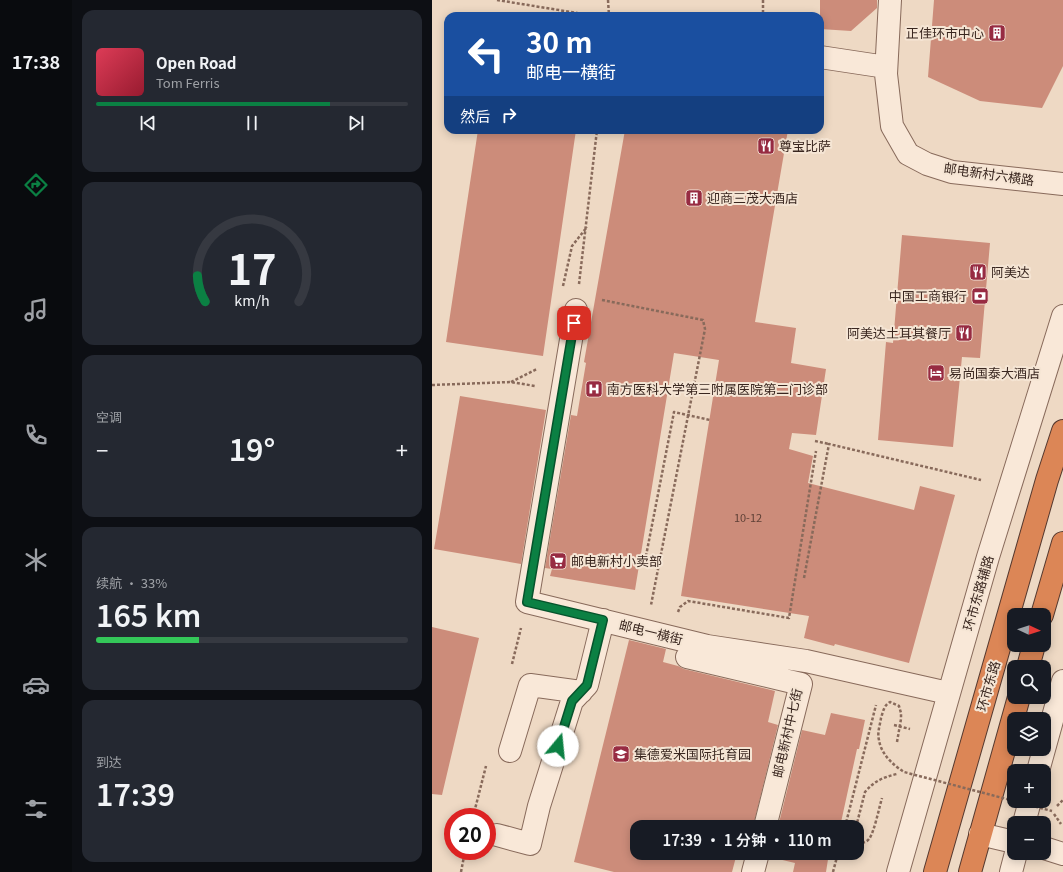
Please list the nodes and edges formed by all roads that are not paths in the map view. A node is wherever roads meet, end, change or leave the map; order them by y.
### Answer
1 (890, 0) edge
2 (824, 58) edge
3 (886, 67) junction
4 (1063, 184) edge
5 (576, 310) dead end
6 (1063, 316) edge
7 (1063, 431) edge
8 (1063, 543) edge
9 (1044, 608) edge
10 (603, 620) junction
11 (668, 637) junction
12 (1063, 681) edge
13 (581, 692) junction
14 (948, 694) junction
15 (1017, 704) edge
16 (510, 751) dead end
17 (1040, 764) edge
18 (767, 820) edge
19 (980, 834) junction
20 (497, 835) dead end
21 (1007, 840) edge
22 (1051, 850) edge
23 (1063, 854) edge
24 (756, 860) edge
25 (1014, 860) edge
26 (753, 872) edge
27 (898, 872) edge
28 (935, 872) edge
29 (970, 872) edge
30 (1011, 872) edge

1 - 3 street, 邮电新村六横路
2 - 3 street
3 - 4 street, 邮电新村六横路
5 - 10 street, 邮电一横街
6 - 14 street, 环市东路辅路
7 - 28 highway, 环市东路
8 - 9 highway
10 - 11 street, 邮电一横街
10 - 13 street
11 - 14 street, 邮电一横街
11 - 18 street, 邮电新村中七街
12 - 17 street
13 - 16 street
13 - 20 street
14 - 27 street, 环市东路辅路
15 - 19 highway
19 - 21 street
19 - 29 highway
22 - 23 street
24 - 26 street
25 - 30 street

